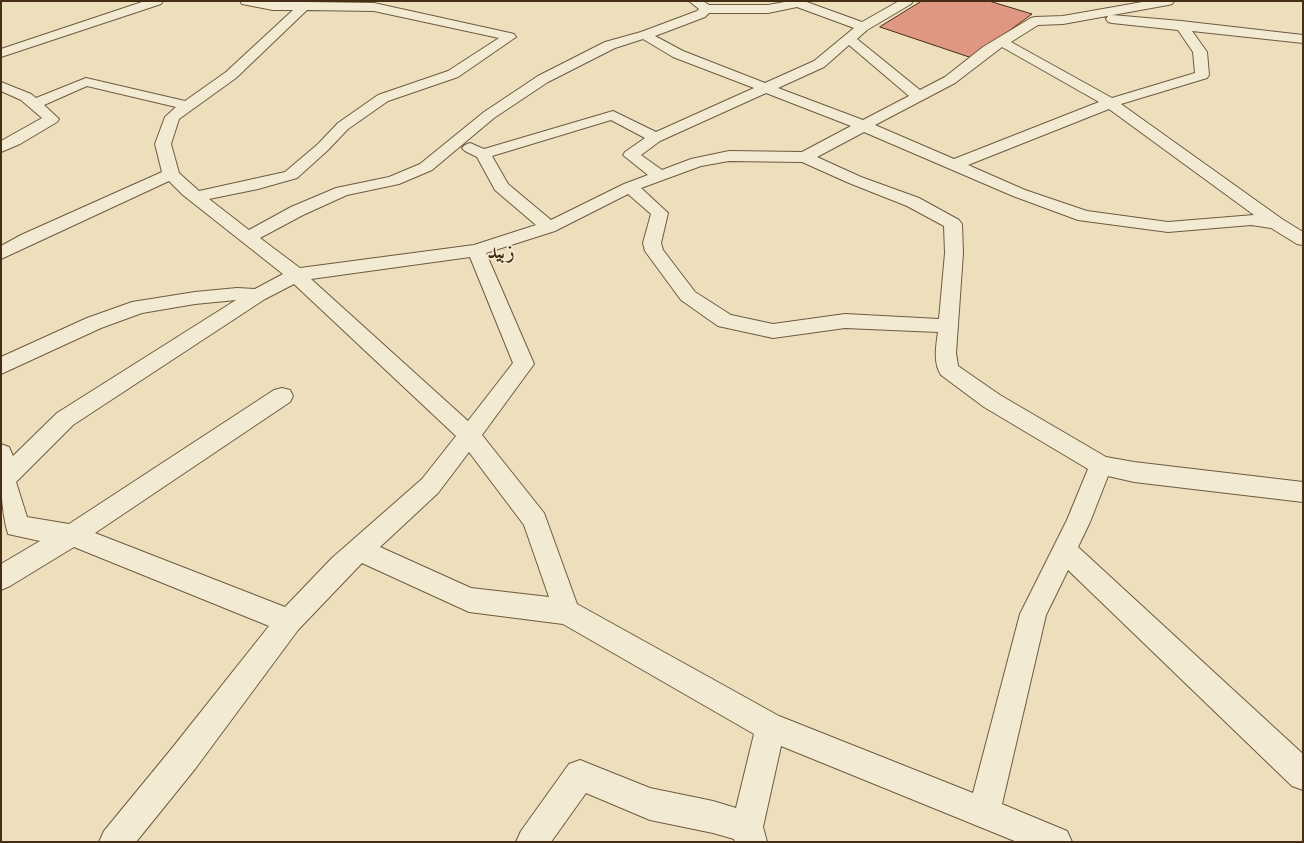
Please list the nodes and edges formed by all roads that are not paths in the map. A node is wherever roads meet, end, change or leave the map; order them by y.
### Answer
1 (157, 1) edge
2 (246, 1) edge
3 (907, 1) edge
4 (1168, 1) edge
5 (365, 4) edge
6 (701, 5) edge
7 (304, 6) junction
8 (1085, 16) junction
9 (1181, 25) junction
10 (863, 27) junction
11 (645, 36) junction
12 (849, 38) junction
13 (1303, 39) edge
14 (1002, 42) junction
15 (1, 53) edge
16 (1, 86) edge
17 (765, 87) junction
18 (919, 97) junction
19 (1110, 103) junction
20 (34, 104) junction
21 (188, 106) junction
22 (864, 126) junction
23 (655, 138) junction
24 (457, 142) junction
25 (1, 147) edge
26 (483, 154) junction
27 (805, 157) junction
28 (954, 165) junction
29 (171, 174) junction
30 (659, 175) junction
31 (630, 187) junction
32 (196, 197) junction
33 (549, 227) junction
34 (1293, 230) edge
35 (248, 238) junction
36 (476, 250) junction
37 (1, 253) edge
38 (296, 275) junction
39 (258, 295) junction
40 (949, 326) junction
41 (1, 366) edge
42 (282, 396) dead end
43 (469, 435) junction
44 (1, 453) edge
45 (1101, 465) junction
46 (4, 479) junction
47 (1303, 492) edge
48 (9, 528) edge
49 (72, 535) junction
50 (360, 550) junction
51 (1064, 550) junction
52 (1, 578) edge
53 (567, 612) junction
54 (289, 621) junction
55 (770, 727) junction
56 (1303, 774) edge
57 (984, 813) junction
58 (749, 834) edge
59 (115, 842) edge
60 (532, 842) edge
61 (1056, 842) edge

1 - 15 street
2 - 7 street
3 - 10 street
4 - 8 street
5 - 7 street
5 - 32 street
6 - 10 street
6 - 11 street
7 - 21 street
8 - 9 street
8 - 14 street
9 - 13 street
9 - 19 street
10 - 12 street
11 - 17 street
11 - 24 street
12 - 17 street
12 - 18 street
14 - 18 street
14 - 19 street
16 - 20 street
17 - 22 street
17 - 23 street
18 - 22 street
19 - 28 street
19 - 34 street
20 - 21 street
20 - 25 street
21 - 29 street
22 - 27 street
22 - 28 street
23 - 26 street
23 - 30 street
24 - 26 street
24 - 35 street
26 - 33 street
27 - 30 street
27 - 40 street
28 - 34 street
29 - 32 street
29 - 37 street
30 - 31 street
31 - 33 street
31 - 40 street
32 - 35 street
33 - 36 street
35 - 38 street
36 - 38 street
36 - 43 street
38 - 39 street
38 - 43 street
39 - 41 street
39 - 46 street
40 - 45 street
42 - 49 street
43 - 50 street
43 - 53 street
44 - 46 street
45 - 47 street
45 - 51 street
46 - 48 street
48 - 49 street
49 - 52 street
49 - 54 street
50 - 53 street
50 - 54 street
51 - 56 street
51 - 57 street
53 - 55 street
54 - 59 street
55 - 57 street
55 - 58 street
57 - 61 street
58 - 60 street

